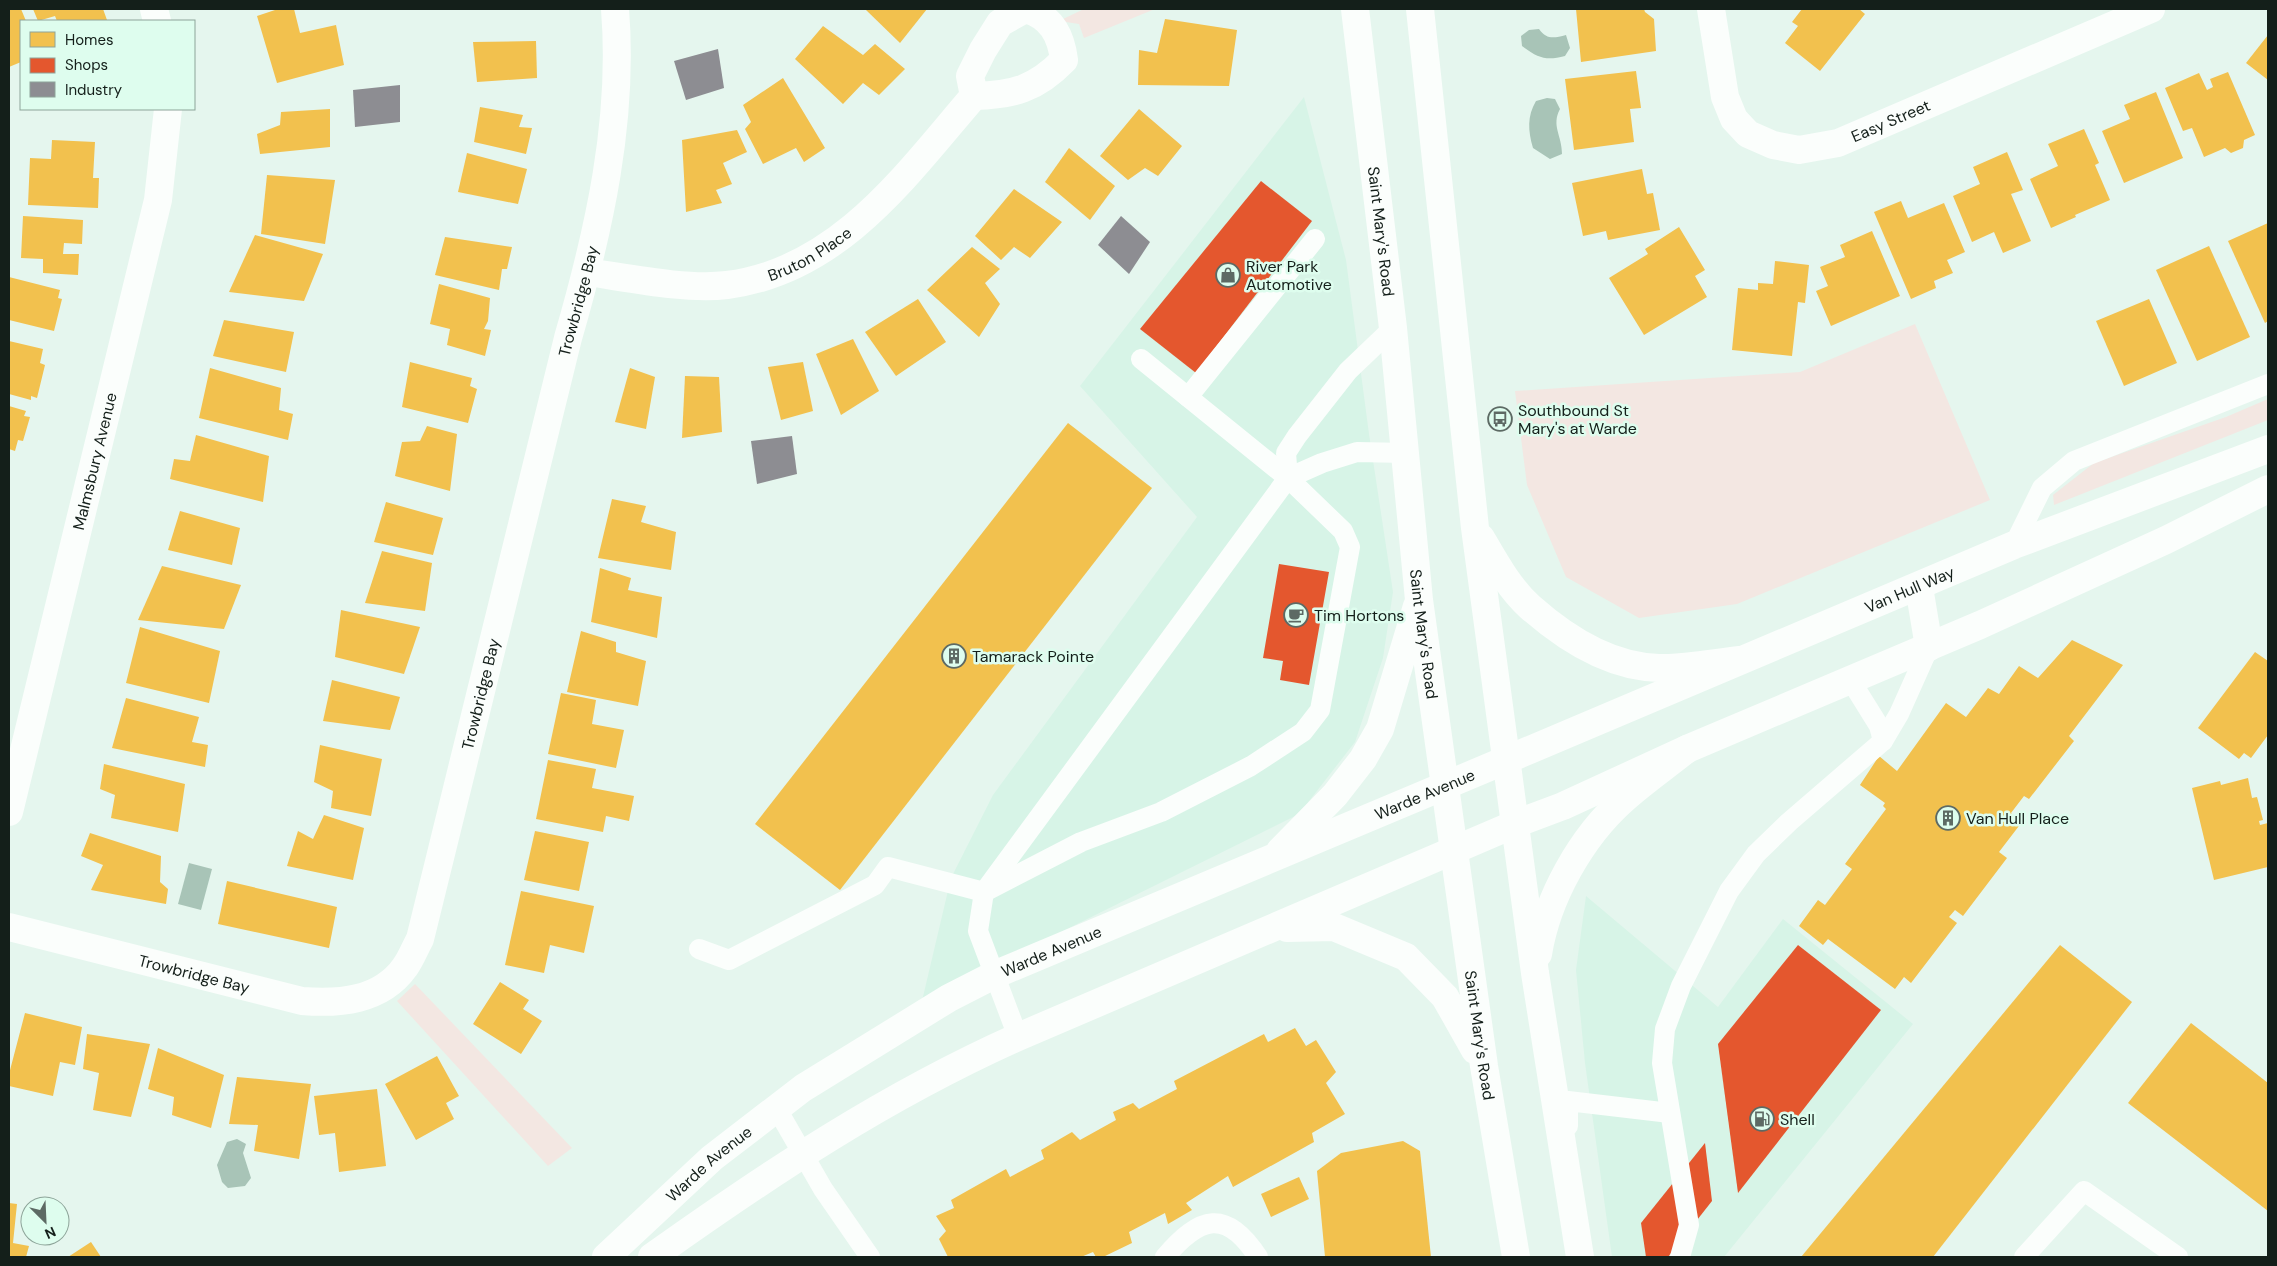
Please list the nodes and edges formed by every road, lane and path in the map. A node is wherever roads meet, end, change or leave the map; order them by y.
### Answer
1 (615, 9) edge
2 (1355, 9) edge
3 (1420, 9) edge
4 (1711, 9) edge
5 (2151, 9) edge
6 (974, 96) dead end
7 (168, 110) edge
8 (1314, 239) dead end
9 (587, 272) junction
10 (1393, 328) junction
11 (1141, 359) dead end
12 (2268, 384) edge
13 (1188, 397) junction
14 (2268, 449) edge
15 (1406, 453) junction
16 (1288, 478) junction
17 (2268, 489) edge
18 (1475, 528) junction
19 (2014, 545) junction
20 (1919, 587) junction
21 (1419, 600) junction
22 (1929, 647) junction
23 (1740, 660) junction
24 (1851, 681) junction
25 (1553, 739) joint
26 (1883, 741) junction
27 (1688, 749) junction
28 (1506, 760) junction
29 (1445, 786) junction
30 (9, 812) edge
31 (1515, 824) junction
32 (1454, 851) junction
33 (1271, 860) junction
34 (984, 892) junction
35 (9, 927) edge
36 (1271, 929) junction
37 (699, 949) dead end
38 (1534, 973) junction
39 (994, 975) junction
40 (1018, 1037) junction
41 (1484, 1066) junction
42 (776, 1109) junction
43 (1670, 1112) junction
44 (802, 1154) junction
45 (1566, 1173) junction
46 (606, 1257) edge
47 (652, 1257) edge
48 (870, 1257) edge
49 (1165, 1257) edge
50 (1258, 1257) edge
51 (1516, 1257) edge
52 (1580, 1257) edge
53 (1680, 1257) edge
54 (2024, 1257) edge
55 (2178, 1257) edge

1 - 9 main road, Trowbridge Bay
2 - 10 main road, Saint Mary's Road
3 - 18 main road
4 - 5 main road, Easy Street
6 - 9 main road, Bruton Place
7 - 30 main road, Malmsbury Avenue
8 - 13 lane
9 - 35 main road, Trowbridge Bay
10 - 15 main road, Saint Mary's Road
10 - 16 lane
11 - 13 lane
12 - 19 lane
13 - 16 lane
14 - 19 main road, Van Hull Way
15 - 16 lane
15 - 21 main road, Saint Mary's Road
16 - 34 lane
16 - 34 lane
17 - 22 main road
18 - 23 main road
18 - 28 main road
19 - 20 main road, Van Hull Way
20 - 22 main road
20 - 23 main road, Van Hull Way
21 - 29 main road, Saint Mary's Road
21 - 33 main road
22 - 24 main road
22 - 26 lane
23 - 25 main road, Van Hull Way
24 - 26 lane
24 - 27 main road
25 - 28 main road, Warde Avenue
26 - 43 lane
27 - 31 main road
27 - 38 main road
28 - 29 main road, Warde Avenue
28 - 31 main road
29 - 32 main road, Saint Mary's Road
29 - 33 main road, Warde Avenue
31 - 32 main road
31 - 38 main road
32 - 36 main road
32 - 41 main road, Saint Mary's Road
33 - 39 main road, Warde Avenue
34 - 37 lane
34 - 39 lane
36 - 40 main road
36 - 41 main road
38 - 45 main road
39 - 40 lane
39 - 42 main road, Warde Avenue
40 - 44 main road
41 - 51 main road, Saint Mary's Road
42 - 44 lane
42 - 46 main road, Warde Avenue
43 - 45 lane
43 - 53 lane
44 - 47 main road
44 - 48 lane
45 - 52 main road
49 - 50 lane
54 - 55 lane

